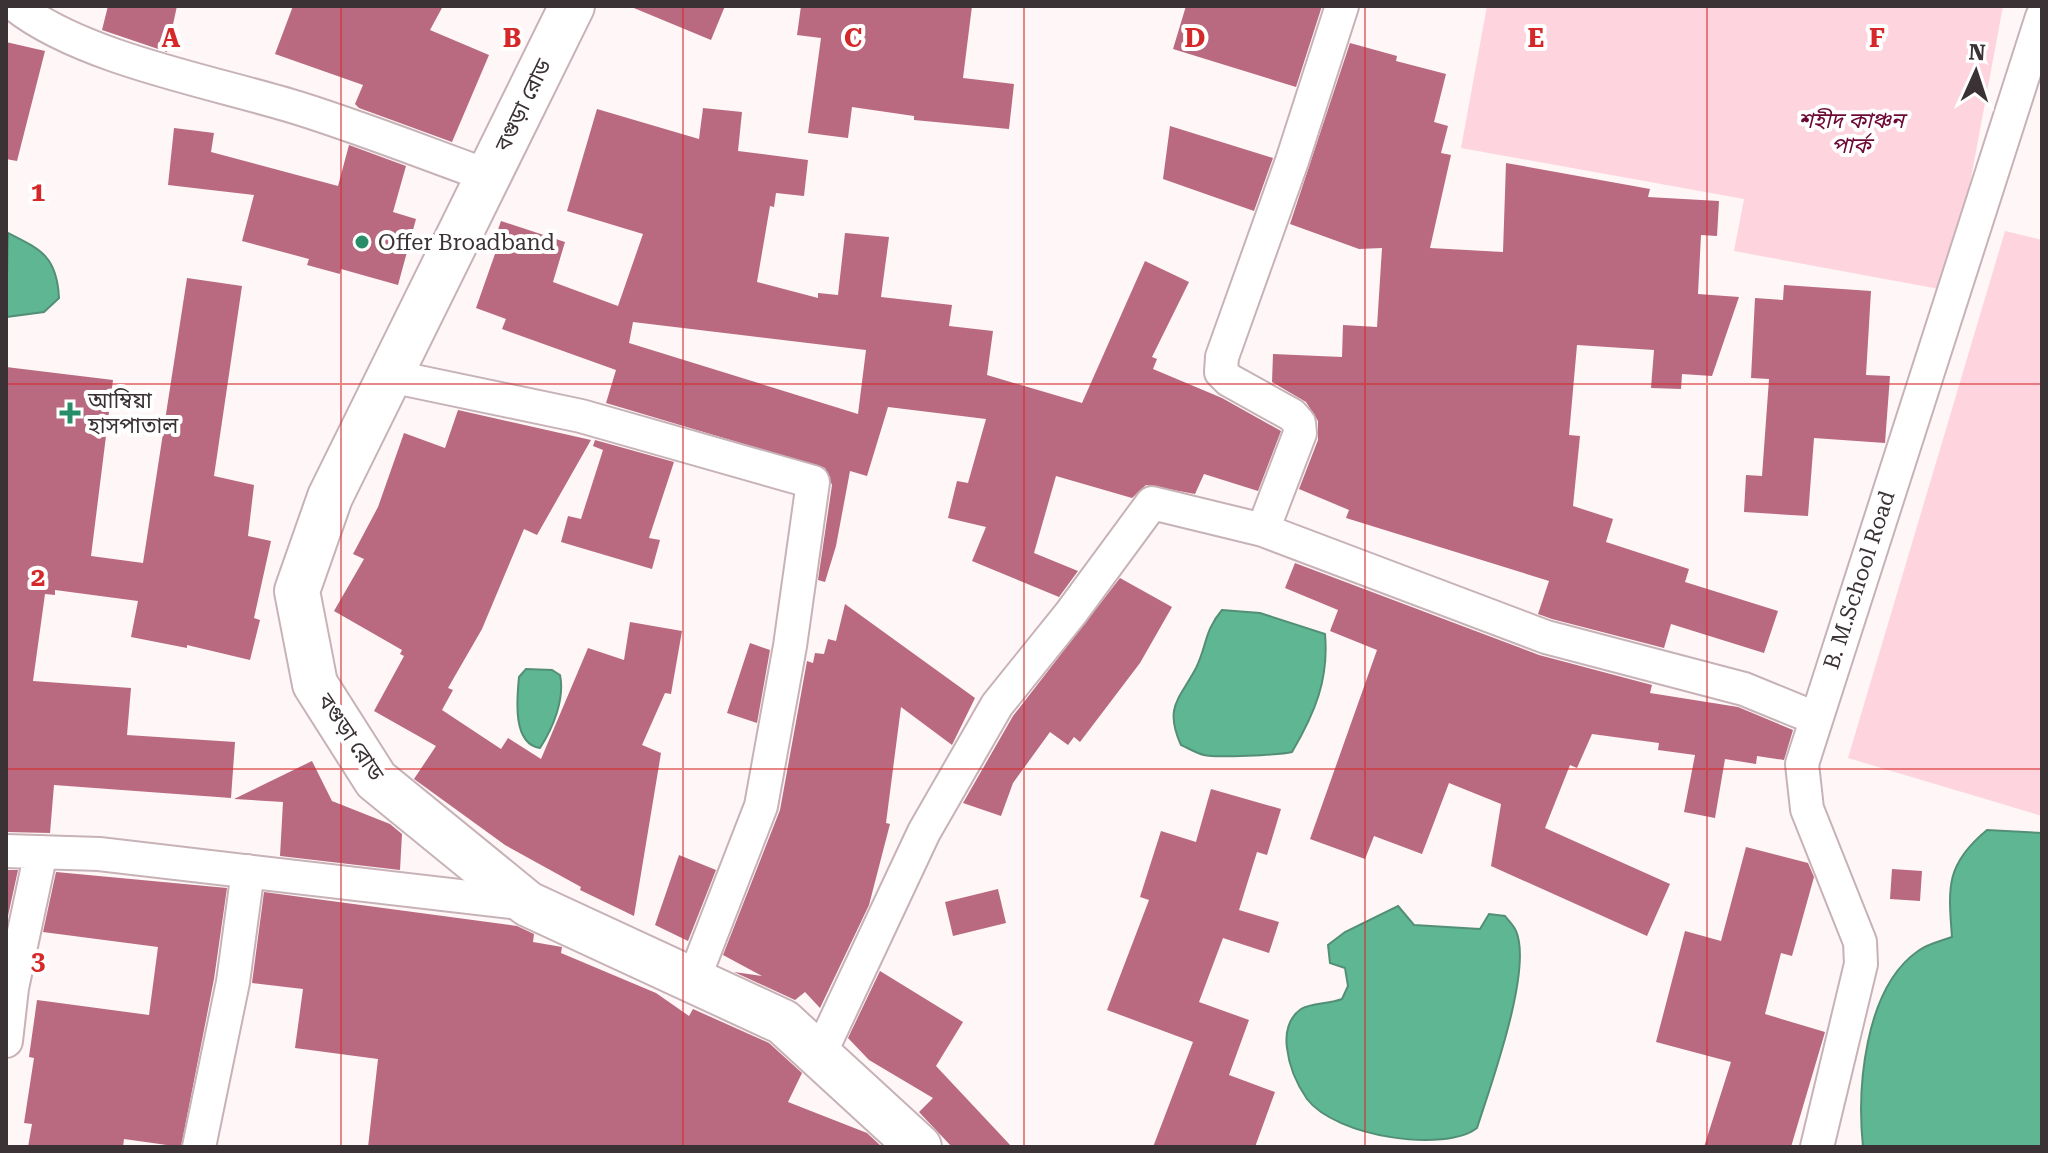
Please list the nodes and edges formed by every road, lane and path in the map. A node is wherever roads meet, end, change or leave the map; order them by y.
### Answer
1 (16, 6) edge
2 (572, 6) edge
3 (1342, 6) edge
4 (2042, 17) edge
5 (489, 176) junction
6 (390, 376) junction
7 (1263, 530) junction
8 (1815, 718) junction
9 (6, 851) edge
10 (41, 852) junction
11 (248, 871) junction
12 (528, 904) junction
13 (693, 981) junction
14 (6, 1041) edge
15 (819, 1056) junction
16 (199, 1147) edge
17 (919, 1147) edge
18 (1817, 1147) edge

1 - 5 street
2 - 5 main road, বগুড়া রোড
3 - 7 street
4 - 8 street, B. M.School Road
5 - 6 main road, বগুড়া রোড
6 - 12 main road, বগুড়া রোড
6 - 13 street
7 - 8 street
7 - 15 street
8 - 18 street, B. M.School Road
9 - 10 street
10 - 11 street
10 - 14 street
11 - 12 street
11 - 16 street
12 - 13 main road, বগুড়া রোড
13 - 15 main road, বগুড়া রোড
15 - 17 main road, বগুড়া রোড

